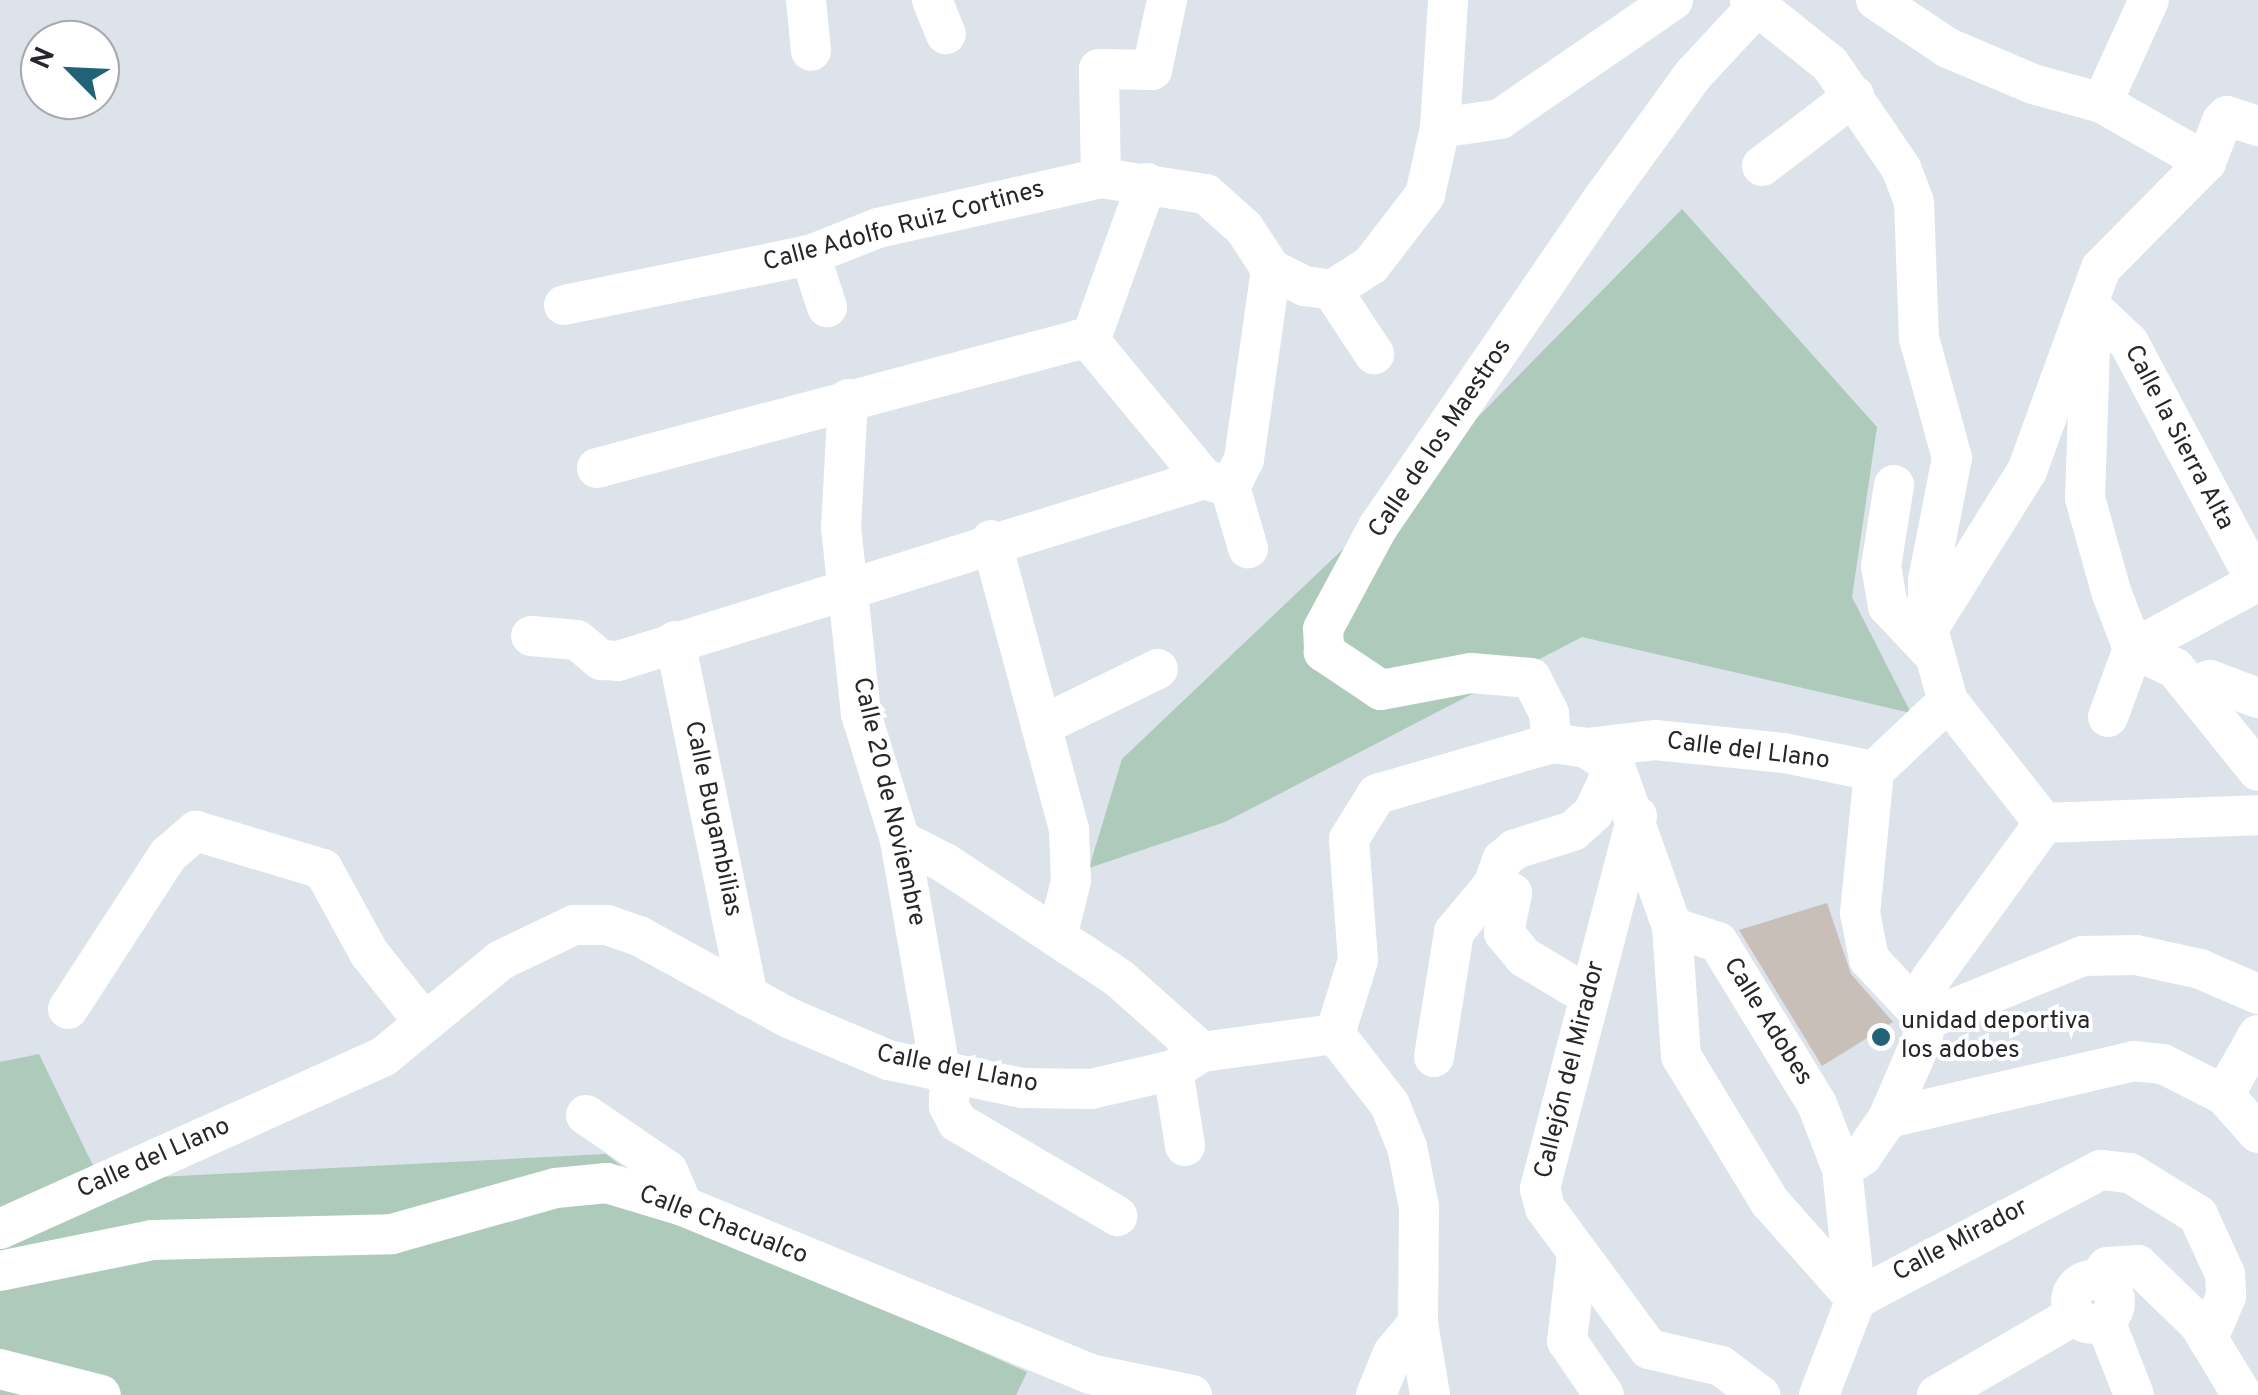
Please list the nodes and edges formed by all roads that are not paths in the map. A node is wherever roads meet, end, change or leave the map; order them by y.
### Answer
1 (806, 0) edge
2 (1167, 0) edge
3 (1448, 0) edge
4 (1674, 0) edge
5 (1876, 0) edge
6 (2150, 0) edge
7 (1755, 2) edge
8 (811, 51) dead end
9 (1854, 96) junction
10 (2102, 102) junction
11 (2258, 126) edge
12 (1440, 128) junction
13 (2206, 162) junction
14 (1762, 166) dead end
15 (1102, 178) junction
16 (1148, 183) junction
17 (810, 255) junction
18 (1271, 268) junction
19 (1332, 290) junction
20 (2088, 304) junction
21 (564, 305) dead end
22 (826, 307) dead end
23 (1090, 341) junction
24 (1374, 354) dead end
25 (848, 399) junction
26 (597, 468) dead end
27 (1217, 483) junction
28 (1894, 485) dead end
29 (991, 540) junction
30 (1248, 548) dead end
31 (2257, 581) edge
32 (847, 594) junction
33 (531, 636) dead end
34 (675, 641) junction
35 (1931, 642) junction
36 (2133, 648) junction
37 (1158, 669) dead end
38 (2192, 689) junction
39 (2258, 698) edge
40 (1948, 702) junction
41 (2108, 717) dead end
42 (1040, 726) junction
43 (1584, 752) junction
44 (1874, 771) junction
45 (2258, 772) edge
46 (2258, 815) edge
47 (1638, 816) junction
48 (2044, 822) junction
49 (900, 840) junction
50 (1500, 886) junction
51 (1672, 926) junction
52 (1057, 937) junction
53 (2258, 994) edge
54 (1590, 996) junction
55 (748, 997) junction
56 (68, 1008) dead end
57 (1926, 1020) junction
58 (424, 1022) junction
59 (1335, 1034) junction
60 (2258, 1035) edge
61 (1434, 1057) dead end
62 (1188, 1061) junction
63 (945, 1070) junction
64 (2224, 1095) junction
65 (586, 1115) dead end
66 (1888, 1118) junction
67 (2258, 1133) edge
68 (1184, 1146) dead end
69 (1842, 1169) junction
70 (682, 1206) junction
71 (1117, 1216) dead end
72 (0, 1229) edge
73 (1577, 1255) junction
74 (0, 1272) edge
75 (1856, 1299) junction
76 (2090, 1318) junction
77 (1418, 1323) junction
78 (2208, 1339) junction
79 (0, 1369) edge
80 (49, 1387) edge
81 (101, 1395) edge
82 (1192, 1395) edge
83 (1376, 1395) edge
84 (1430, 1395) edge
85 (1604, 1395) edge
86 (1760, 1395) edge
87 (1819, 1395) edge
88 (1937, 1395) edge
89 (2134, 1395) edge
90 (2242, 1395) edge

1 - 8 street
2 - 15 street
3 - 12 street
4 - 12 street
5 - 10 street
6 - 10 street
7 - 9 street
7 - 43 street, Calle de los Maestros
9 - 14 street
9 - 35 street
10 - 13 street
11 - 13 street
12 - 19 street
13 - 20 street
15 - 16 street, Calle Adolfo Ruiz Cortines
15 - 17 street, Calle Adolfo Ruiz Cortines
16 - 18 street, Calle Adolfo Ruiz Cortines
16 - 23 street
17 - 21 street, Calle Adolfo Ruiz Cortines
17 - 22 street
18 - 19 street
18 - 27 street
19 - 24 street
20 - 31 street, Calle la Sierra Alta
20 - 35 street
20 - 36 street
23 - 25 street
23 - 27 street
25 - 26 street
25 - 32 street, Calle 20 de Noviembre
27 - 29 street
27 - 30 street
28 - 35 street
29 - 32 street
29 - 42 street
31 - 36 street
32 - 34 street
32 - 49 street, Calle 20 de Noviembre
33 - 34 street
34 - 55 street, Calle Bugambilias
35 - 40 street
36 - 38 street
36 - 41 street
37 - 42 street
38 - 39 street
38 - 45 street
40 - 44 street
40 - 48 street
42 - 52 street
43 - 44 street, Calle del Llano
43 - 47 street
43 - 50 street
43 - 59 street, Calle del Llano
44 - 57 street
46 - 48 street
47 - 51 street
47 - 54 street, Callejón del Mirador
48 - 57 street
49 - 52 street
49 - 63 street, Calle 20 de Noviembre
50 - 54 street
50 - 61 street
51 - 69 street, Calle Adobes
51 - 75 street
52 - 62 street
53 - 57 street
54 - 73 street, Callejón del Mirador
55 - 58 street, Calle del Llano
55 - 63 street, Calle del Llano
56 - 58 street
57 - 66 street
58 - 72 street, Calle del Llano
59 - 62 street, Calle del Llano
59 - 77 street
60 - 64 street
62 - 63 street, Calle del Llano
62 - 68 street
63 - 71 street, Calle 20 de Noviembre
64 - 66 street
64 - 67 street
65 - 70 street
66 - 69 street
69 - 75 street, Calle Adobes
70 - 74 street, Calle Chacualco
70 - 82 street, Calle Chacualco
73 - 85 street
73 - 86 street, Callejón del Mirador
75 - 78 street, Calle Mirador
75 - 87 street
76 - 78 street
76 - 88 street
76 - 89 street
77 - 83 street
77 - 84 street
78 - 90 street
79 - 80 street
80 - 81 street

